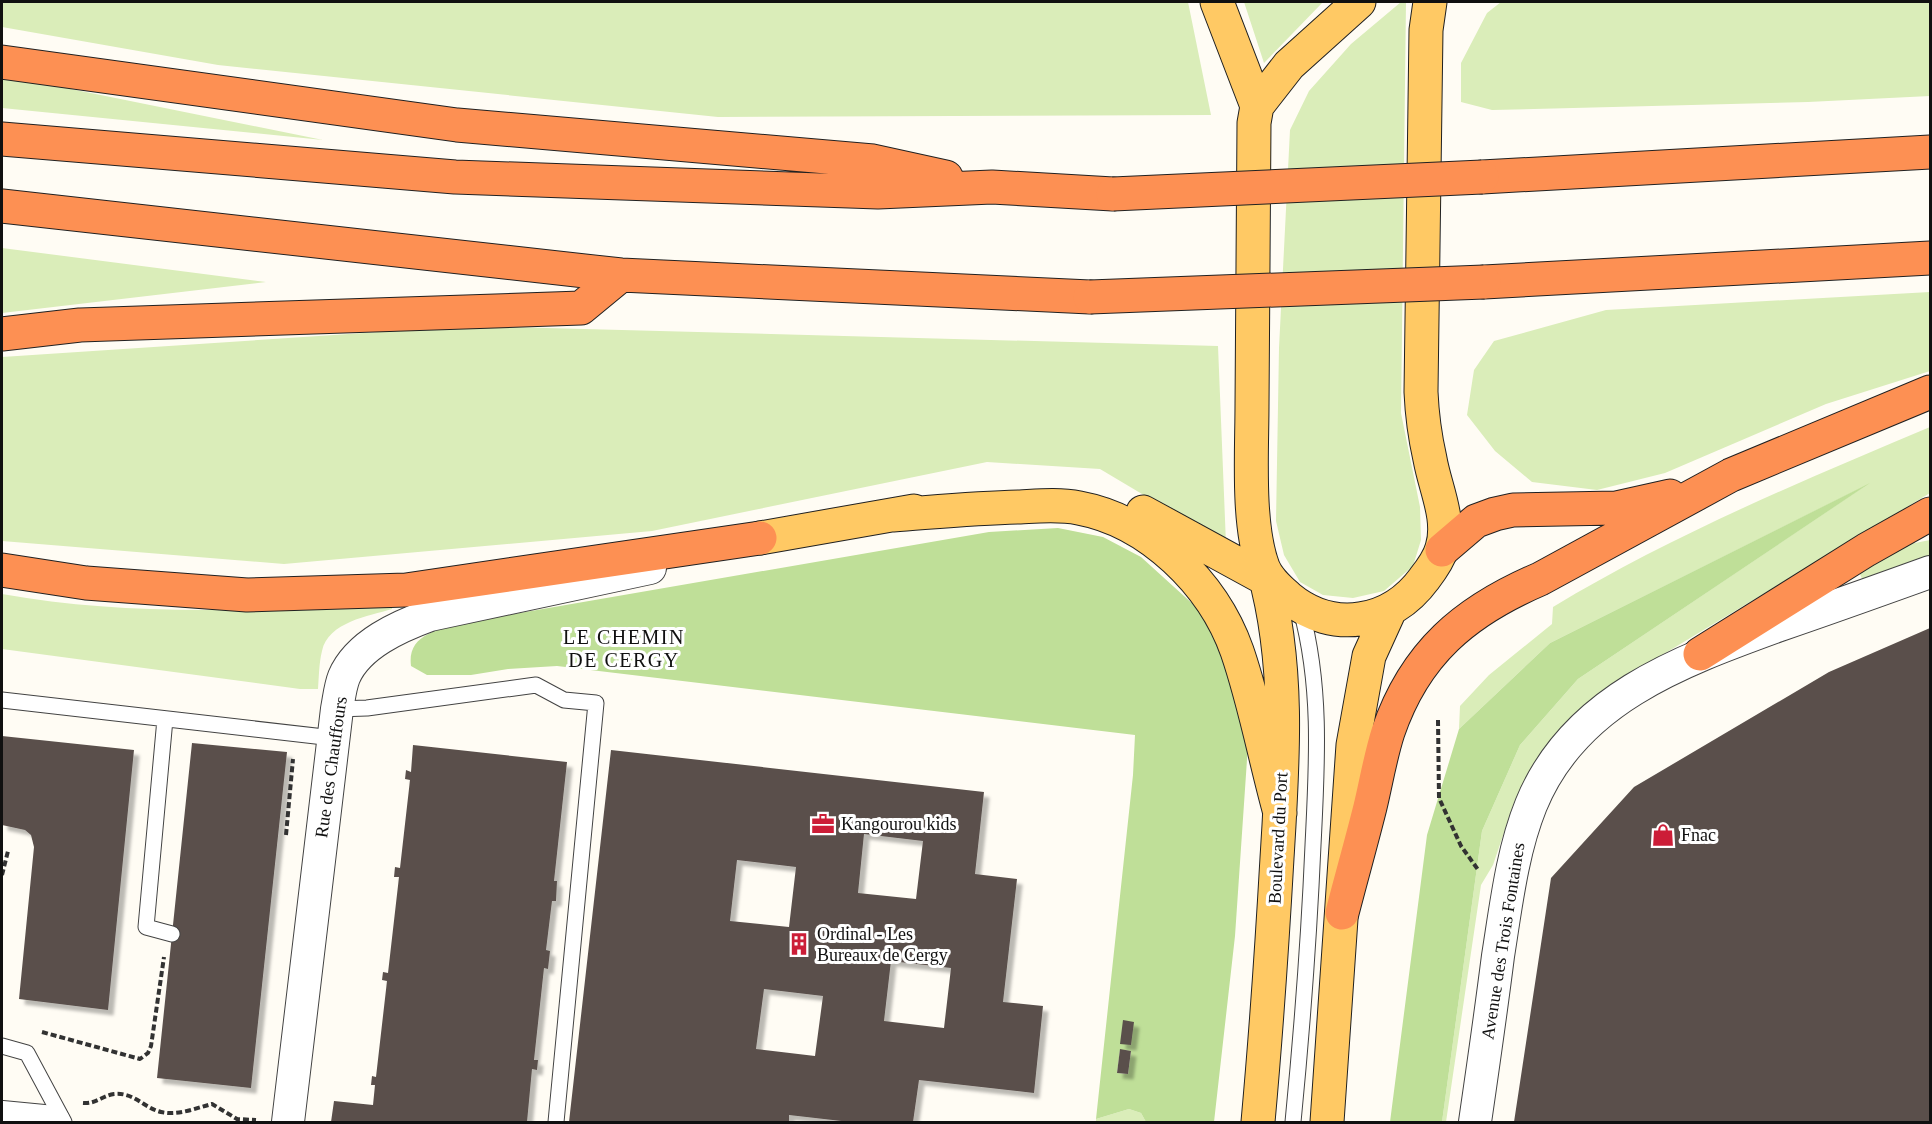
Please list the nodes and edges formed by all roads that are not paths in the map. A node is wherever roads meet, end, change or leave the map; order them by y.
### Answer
1 (1217, 2) edge
2 (1359, 2) edge
3 (1430, 2) edge
4 (2, 62) edge
5 (1255, 114) junction
6 (2, 139) edge
7 (1930, 152) edge
8 (992, 187) junction
9 (2, 206) edge
10 (1930, 258) edge
11 (621, 275) junction
12 (2, 334) edge
13 (1930, 392) edge
14 (1731, 475) junction
15 (893, 514) junction
16 (1930, 514) edge
17 (760, 538) junction
18 (1442, 550) junction
19 (2, 570) edge
20 (1930, 572) edge
21 (1266, 573) junction
22 (1300, 607) junction
23 (1389, 612) junction
24 (1700, 654) junction
25 (2, 700) edge
26 (165, 719) junction
27 (335, 724) junction
28 (1280, 813) junction
29 (1342, 913) junction
30 (172, 934) dead end
31 (2, 1046) edge
32 (2, 1117) edge
33 (54, 1122) edge
34 (64, 1122) edge
35 (288, 1122) edge
36 (556, 1122) edge
37 (1258, 1122) edge
38 (1293, 1122) edge
39 (1327, 1122) edge
40 (1475, 1122) edge

1 - 5 main road
2 - 5 main road
3 - 18 main road
4 - 8 highway
5 - 21 main road, Boulevard du Port
6 - 8 highway
7 - 8 highway, bridge
9 - 11 highway
10 - 11 highway, bridge
11 - 12 highway
13 - 14 highway
14 - 18 highway
14 - 29 highway
15 - 17 main road
15 - 21 main road
15 - 28 main road
16 - 24 highway
17 - 19 highway
17 - 27 street, Rue des Chauffours
18 - 23 main road
20 - 24 street, Avenue des Trois Fontaines
21 - 22 main road
21 - 28 main road, Boulevard du Port
22 - 23 main road
22 - 38 lane
23 - 29 main road
24 - 40 street, Avenue des Trois Fontaines
25 - 26 lane
26 - 27 lane
26 - 30 lane
27 - 35 street, Rue des Chauffours
27 - 36 lane
28 - 37 main road, Boulevard du Port
29 - 39 main road
31 - 34 lane
32 - 33 street

